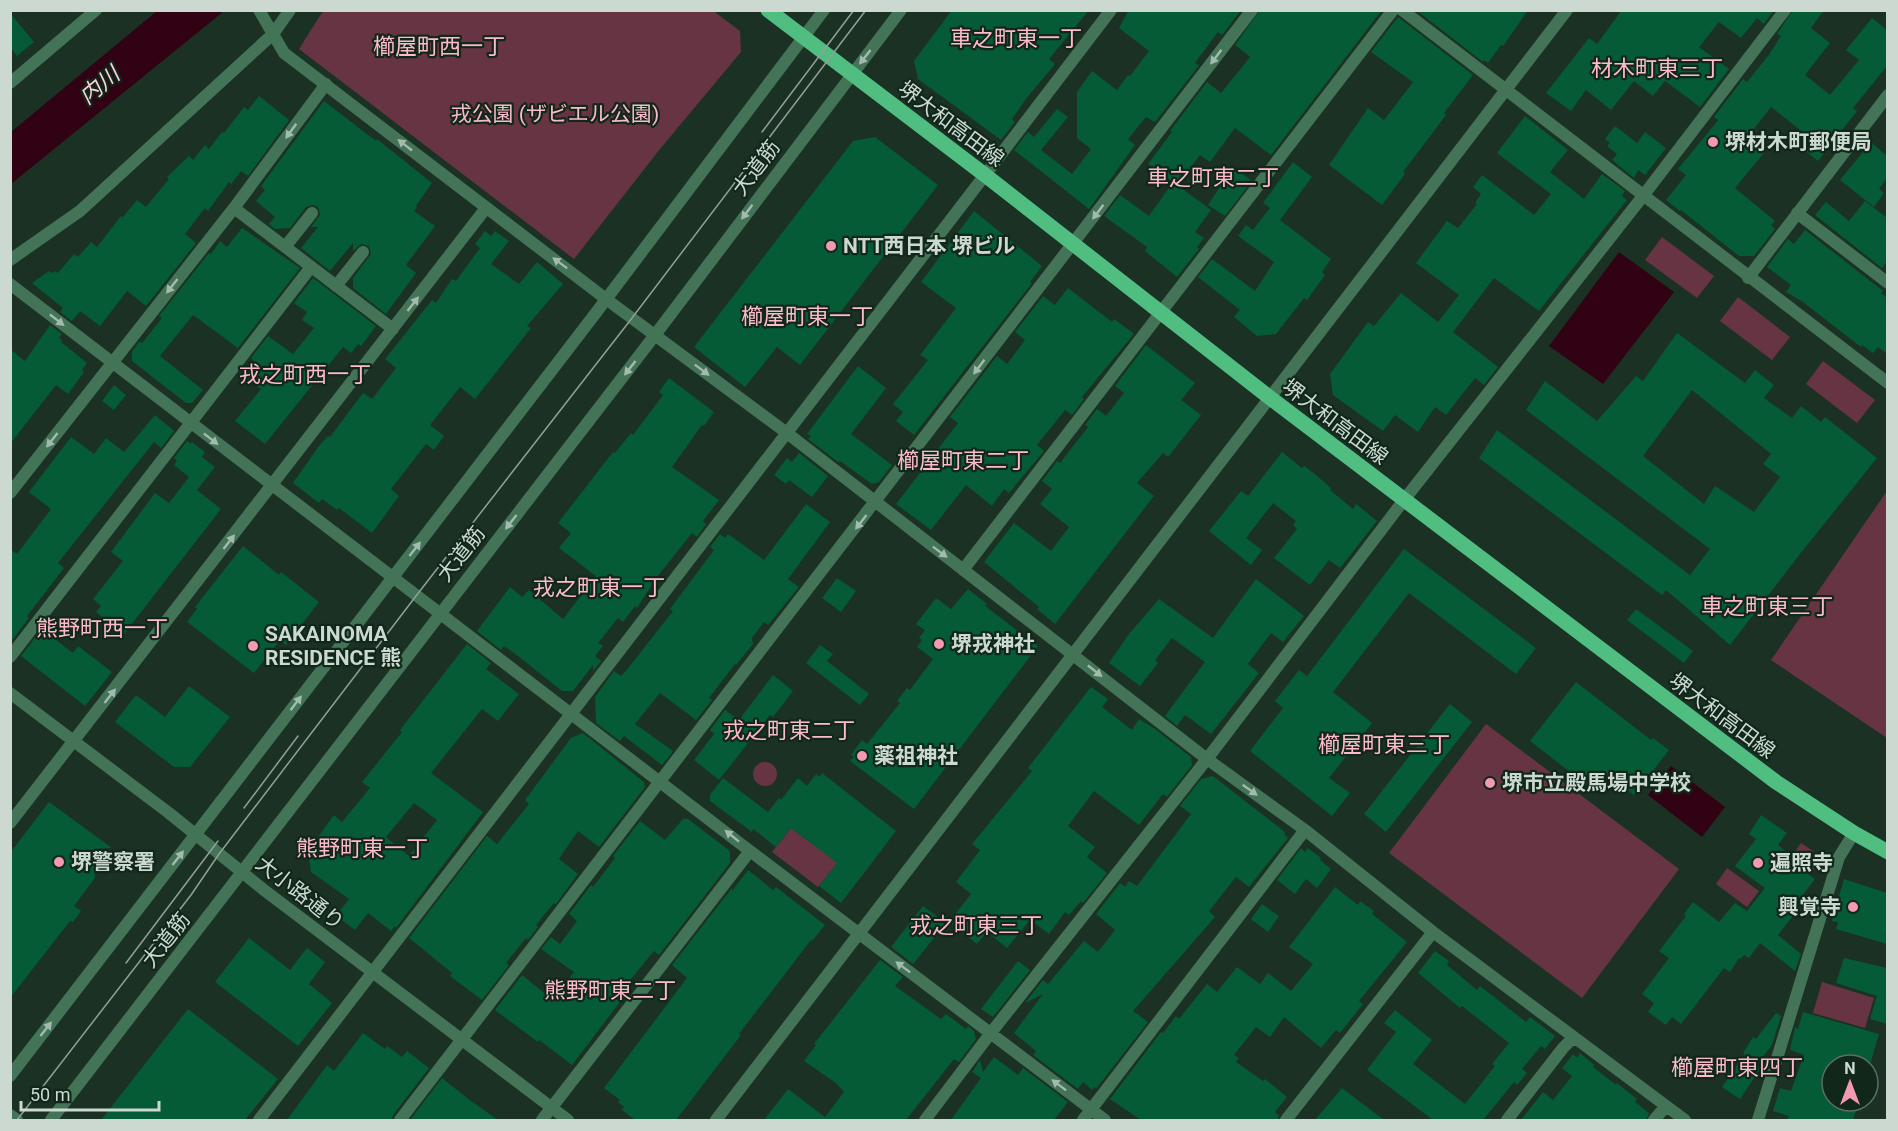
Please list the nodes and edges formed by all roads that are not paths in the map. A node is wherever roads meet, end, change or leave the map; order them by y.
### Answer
1 (96, 10) edge
2 (259, 10) edge
3 (290, 10) edge
4 (768, 10) edge
5 (824, 10) edge
6 (901, 10) edge
7 (1111, 10) edge
8 (1252, 10) edge
9 (1393, 10) edge
10 (1402, 10) edge
11 (1567, 10) edge
12 (1785, 10) edge
13 (273, 34) junction
14 (804, 38) junction
15 (850, 75) junction
16 (10, 83) edge
17 (326, 84) junction
18 (1505, 90) junction
19 (1887, 95) edge
20 (986, 175) junction
21 (1643, 196) junction
22 (234, 208) junction
23 (486, 208) junction
24 (312, 213) dead end
25 (1797, 213) junction
26 (1072, 244) junction
27 (285, 247) junction
28 (363, 252) dead end
29 (10, 260) edge
30 (311, 267) junction
31 (1748, 278) junction
32 (1887, 283) edge
33 (10, 284) edge
34 (336, 286) junction
35 (606, 299) junction
36 (1162, 312) junction
37 (393, 329) junction
38 (655, 335) junction
39 (112, 362) junction
40 (1887, 383) edge
41 (1269, 397) junction
42 (191, 423) junction
43 (786, 433) junction
44 (272, 486) junction
45 (10, 493) edge
46 (1404, 500) junction
47 (875, 503) junction
48 (963, 570) junction
49 (392, 578) junction
50 (440, 614) junction
51 (1073, 654) junction
52 (10, 657) edge
53 (10, 693) edge
54 (573, 715) junction
55 (74, 742) junction
56 (1207, 759) junction
57 (660, 782) junction
58 (10, 823) edge
59 (1305, 830) junction
60 (1854, 833) junction
61 (196, 835) junction
62 (750, 851) junction
63 (1887, 852) edge
64 (243, 873) junction
65 (1433, 932) junction
66 (859, 933) junction
67 (372, 972) junction
68 (990, 1034) junction
69 (1574, 1037) junction
70 (462, 1040) junction
71 (10, 1076) edge
72 (1666, 1106) junction
73 (551, 1108) junction
74 (1091, 1110) junction
75 (10, 1114) edge
76 (18, 1120) edge
77 (51, 1120) edge
78 (259, 1120) edge
79 (400, 1120) edge
80 (542, 1120) edge
81 (568, 1120) edge
82 (716, 1120) edge
83 (925, 1120) edge
84 (1083, 1120) edge
85 (1105, 1120) edge
86 (1286, 1120) edge
87 (1507, 1120) edge
88 (1654, 1120) edge
89 (1685, 1120) edge
90 (1758, 1120) edge

1 - 16 street
2 - 13 street
3 - 13 street
4 - 14 main road, 堺大和高田線
5 - 14 street, 大道筋
6 -> 15 street, 大道筋
7 - 20 street
8 -> 26 street
9 - 36 street
10 - 18 street
11 - 18 street
12 - 21 street
13 - 17 street
13 - 29 street
14 - 15 main road, 堺大和高田線
14 - 35 street, 大道筋
15 - 20 main road, 堺大和高田線
15 -> 38 street, 大道筋
17 -> 22 street
23 -> 17 street
18 - 21 street
18 - 41 street
19 - 25 street
20 - 26 main road, 堺大和高田線
20 - 43 street
21 - 31 street
21 - 46 street
22 - 27 street
22 -> 39 street
35 -> 23 street
37 -> 23 street
24 - 27 street
25 - 31 street
25 - 32 street
26 - 36 main road, 堺大和高田線
26 -> 47 street
27 - 30 street
28 - 34 street
30 - 34 street
30 - 42 street
31 - 40 street
33 -> 39 street
34 - 37 street
35 - 38 street
49 -> 35 street, 大道筋
36 - 41 main road, 堺大和高田線
36 - 48 street
37 - 44 street
38 -> 43 street
38 -> 50 street, 大道筋
39 - 42 street
39 -> 45 street
41 - 46 main road, 堺大和高田線
41 - 51 street
42 -> 44 street
42 - 52 street
43 - 47 street
43 - 54 street
44 - 49 street
55 -> 44 street
46 - 56 street
46 - 60 main road, 堺大和高田線
47 -> 48 street
47 -> 57 street
48 - 51 street
49 - 50 street
61 -> 49 street, 大道筋
50 - 54 street
50 - 64 street, 大道筋
51 -> 56 street
51 - 66 street
53 - 55 street, 大小路通り
54 - 57 street
54 - 67 street
55 - 58 street
55 - 61 street, 大小路通り
56 -> 59 street
56 - 68 street
62 -> 57 street
57 - 70 street
59 - 65 street
59 - 74 street
60 - 63 main road, 堺大和高田線
60 - 90 street
61 - 64 street, 大小路通り
71 -> 61 street, 大道筋
62 - 66 street
62 - 73 street
64 - 67 street, 大小路通り
64 - 77 street, 大道筋
65 - 69 street
65 - 86 street
68 -> 66 street
66 - 82 street
67 - 70 street, 大小路通り
67 - 78 street
74 -> 68 street
68 - 83 street
69 - 72 street
69 - 87 street
70 - 73 street, 大小路通り
70 - 79 street
72 - 88 street
72 - 89 street
73 - 80 street
73 - 81 street, 大小路通り
74 - 84 street
74 - 85 street
75 - 76 street

